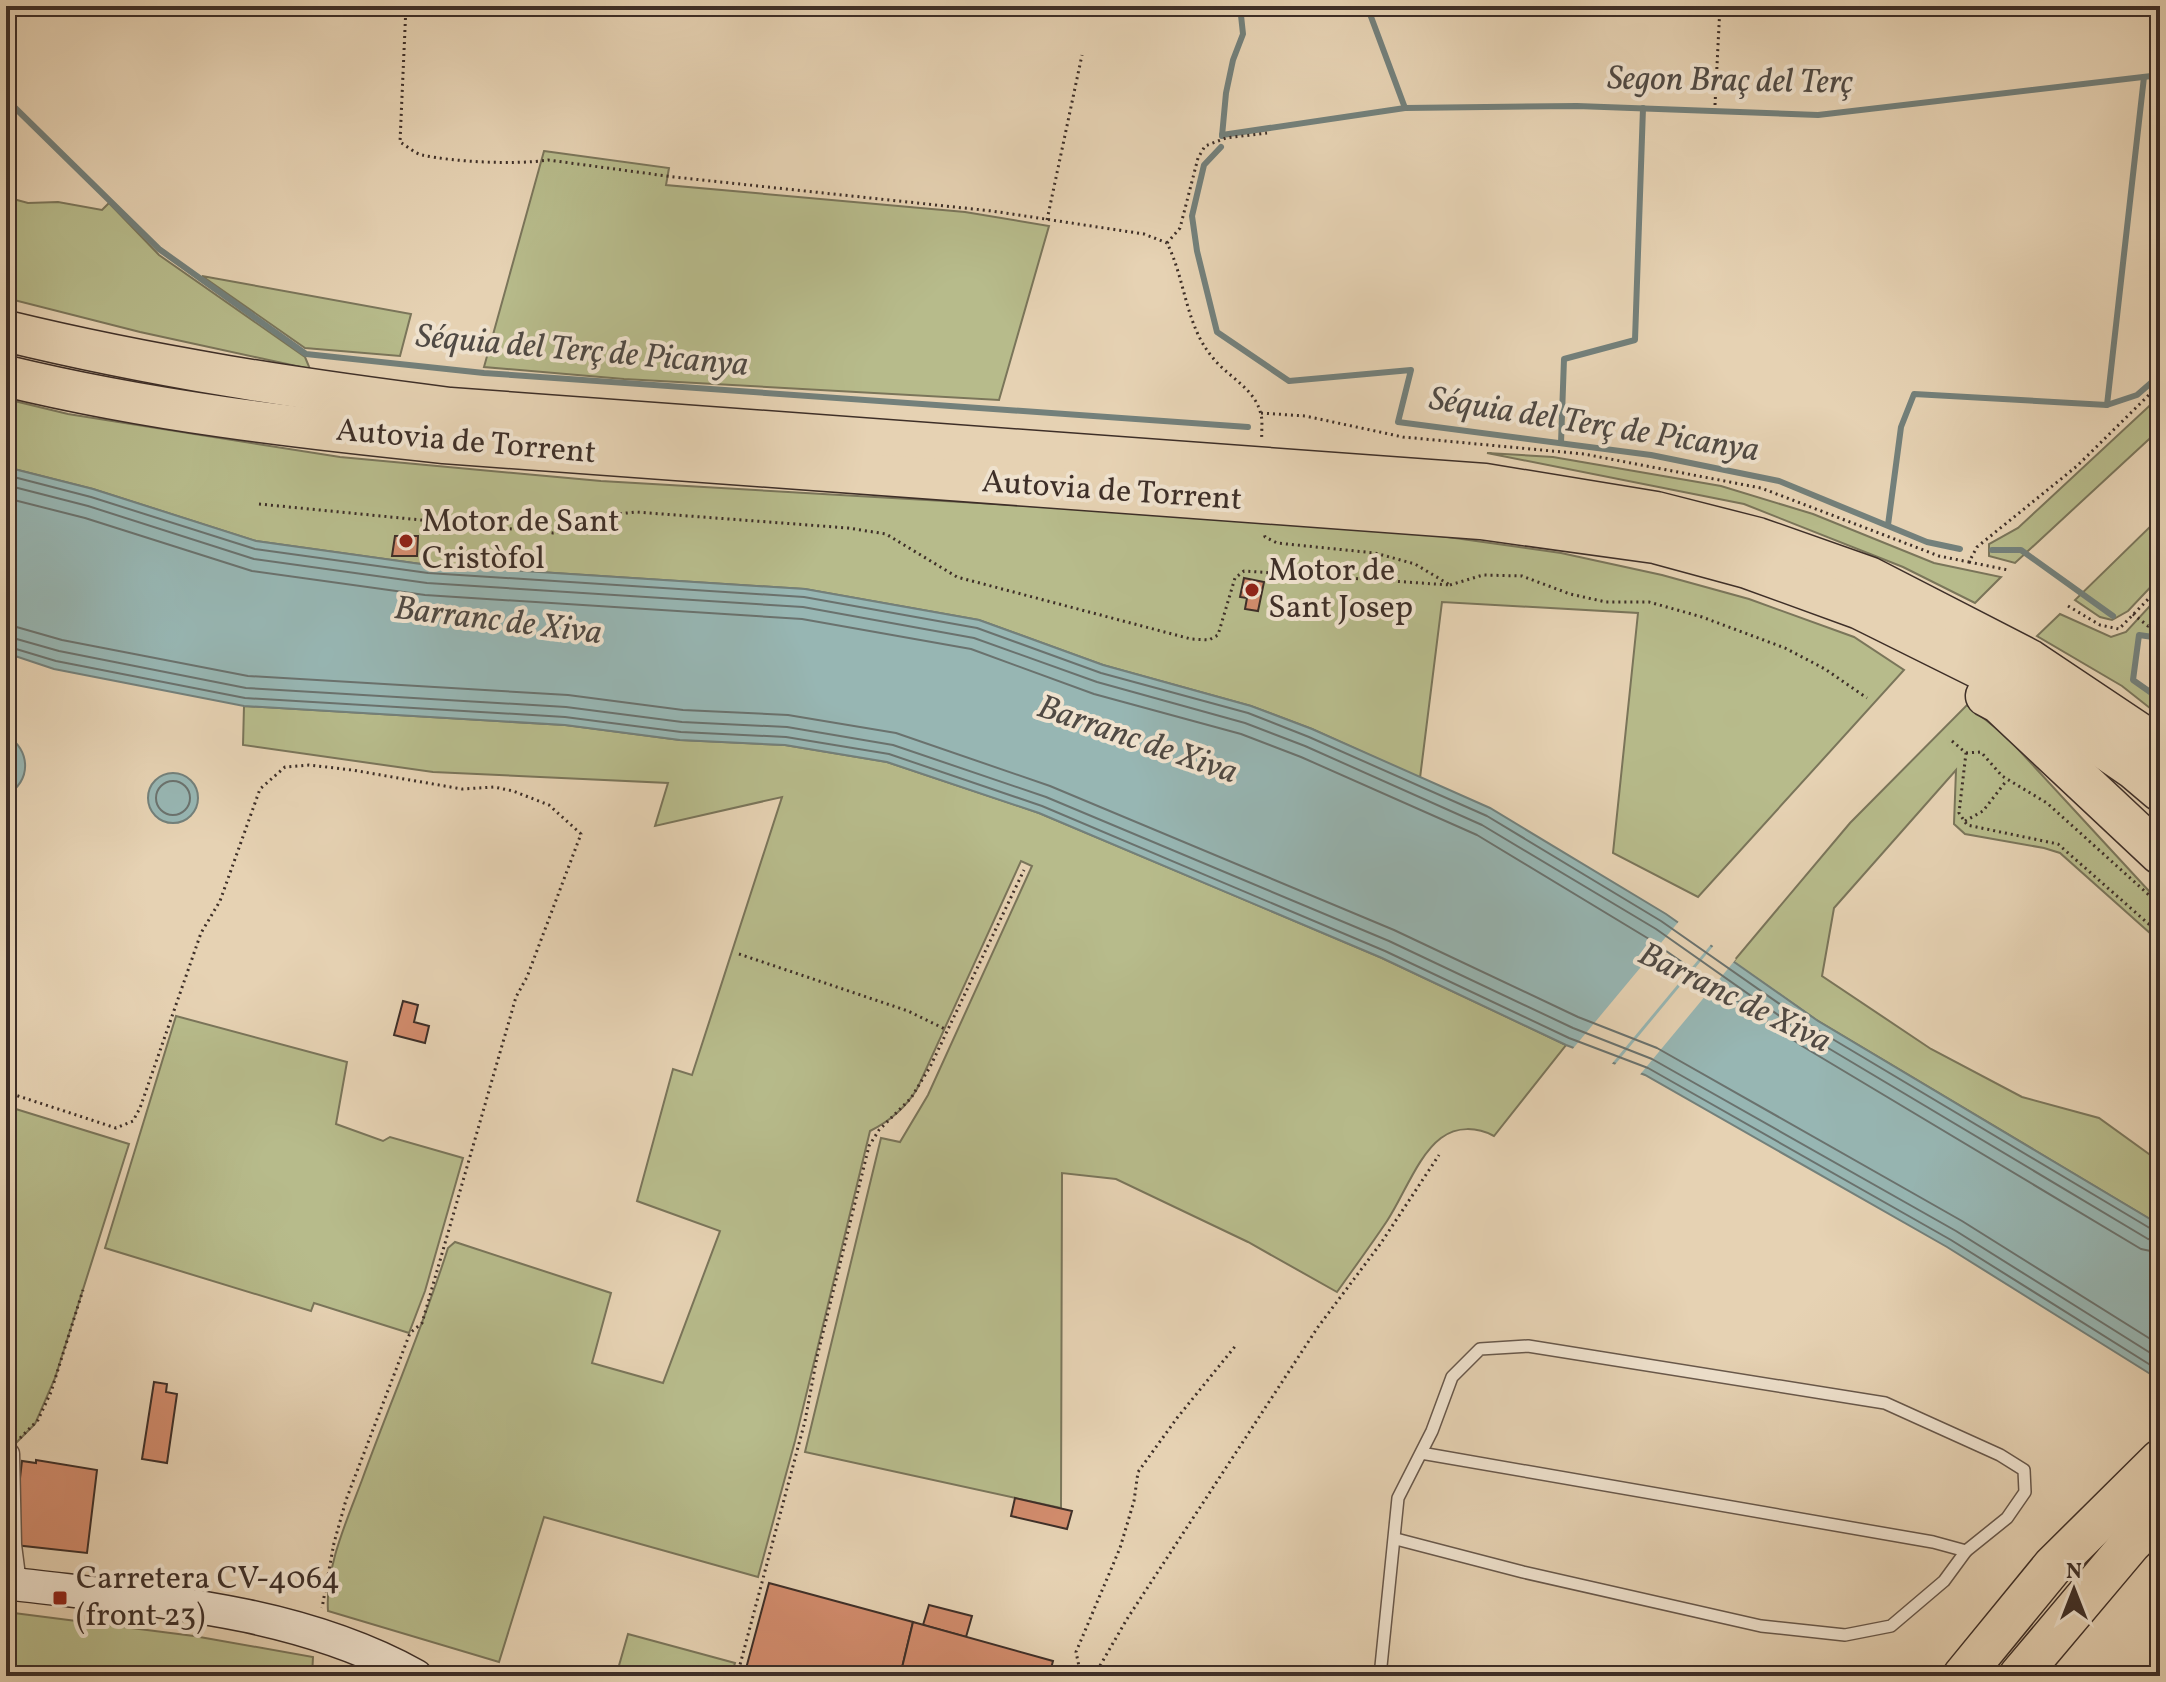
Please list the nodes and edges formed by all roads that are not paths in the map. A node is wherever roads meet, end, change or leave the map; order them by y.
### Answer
1 (6, 331) edge
2 (6, 376) edge
3 (1481, 519) junction
4 (2160, 747) edge
5 (2160, 791) edge
6 (2160, 854) edge
7 (1421, 1453) junction
8 (8, 1454) edge
9 (2149, 1470) edge
10 (2160, 1514) edge
11 (1396, 1539) junction
12 (1966, 1551) junction
13 (10, 1584) edge
14 (416, 1676) edge
15 (1380, 1676) edge
16 (1443, 1676) edge
17 (1450, 1676) edge
18 (1963, 1676) edge
19 (2019, 1676) edge

1 - 4 highway, Autovia de Torrent
2 - 3 highway, Autovia de Torrent
3 - 5 highway, Autovia de Torrent
3 - 6 highway
7 - 11 lane
7 - 12 lane
7 - 12 lane
8 - 13 street
9 - 18 highway
10 - 19 highway
11 - 12 lane
11 - 15 lane
13 - 14 street
16 - 17 lane

